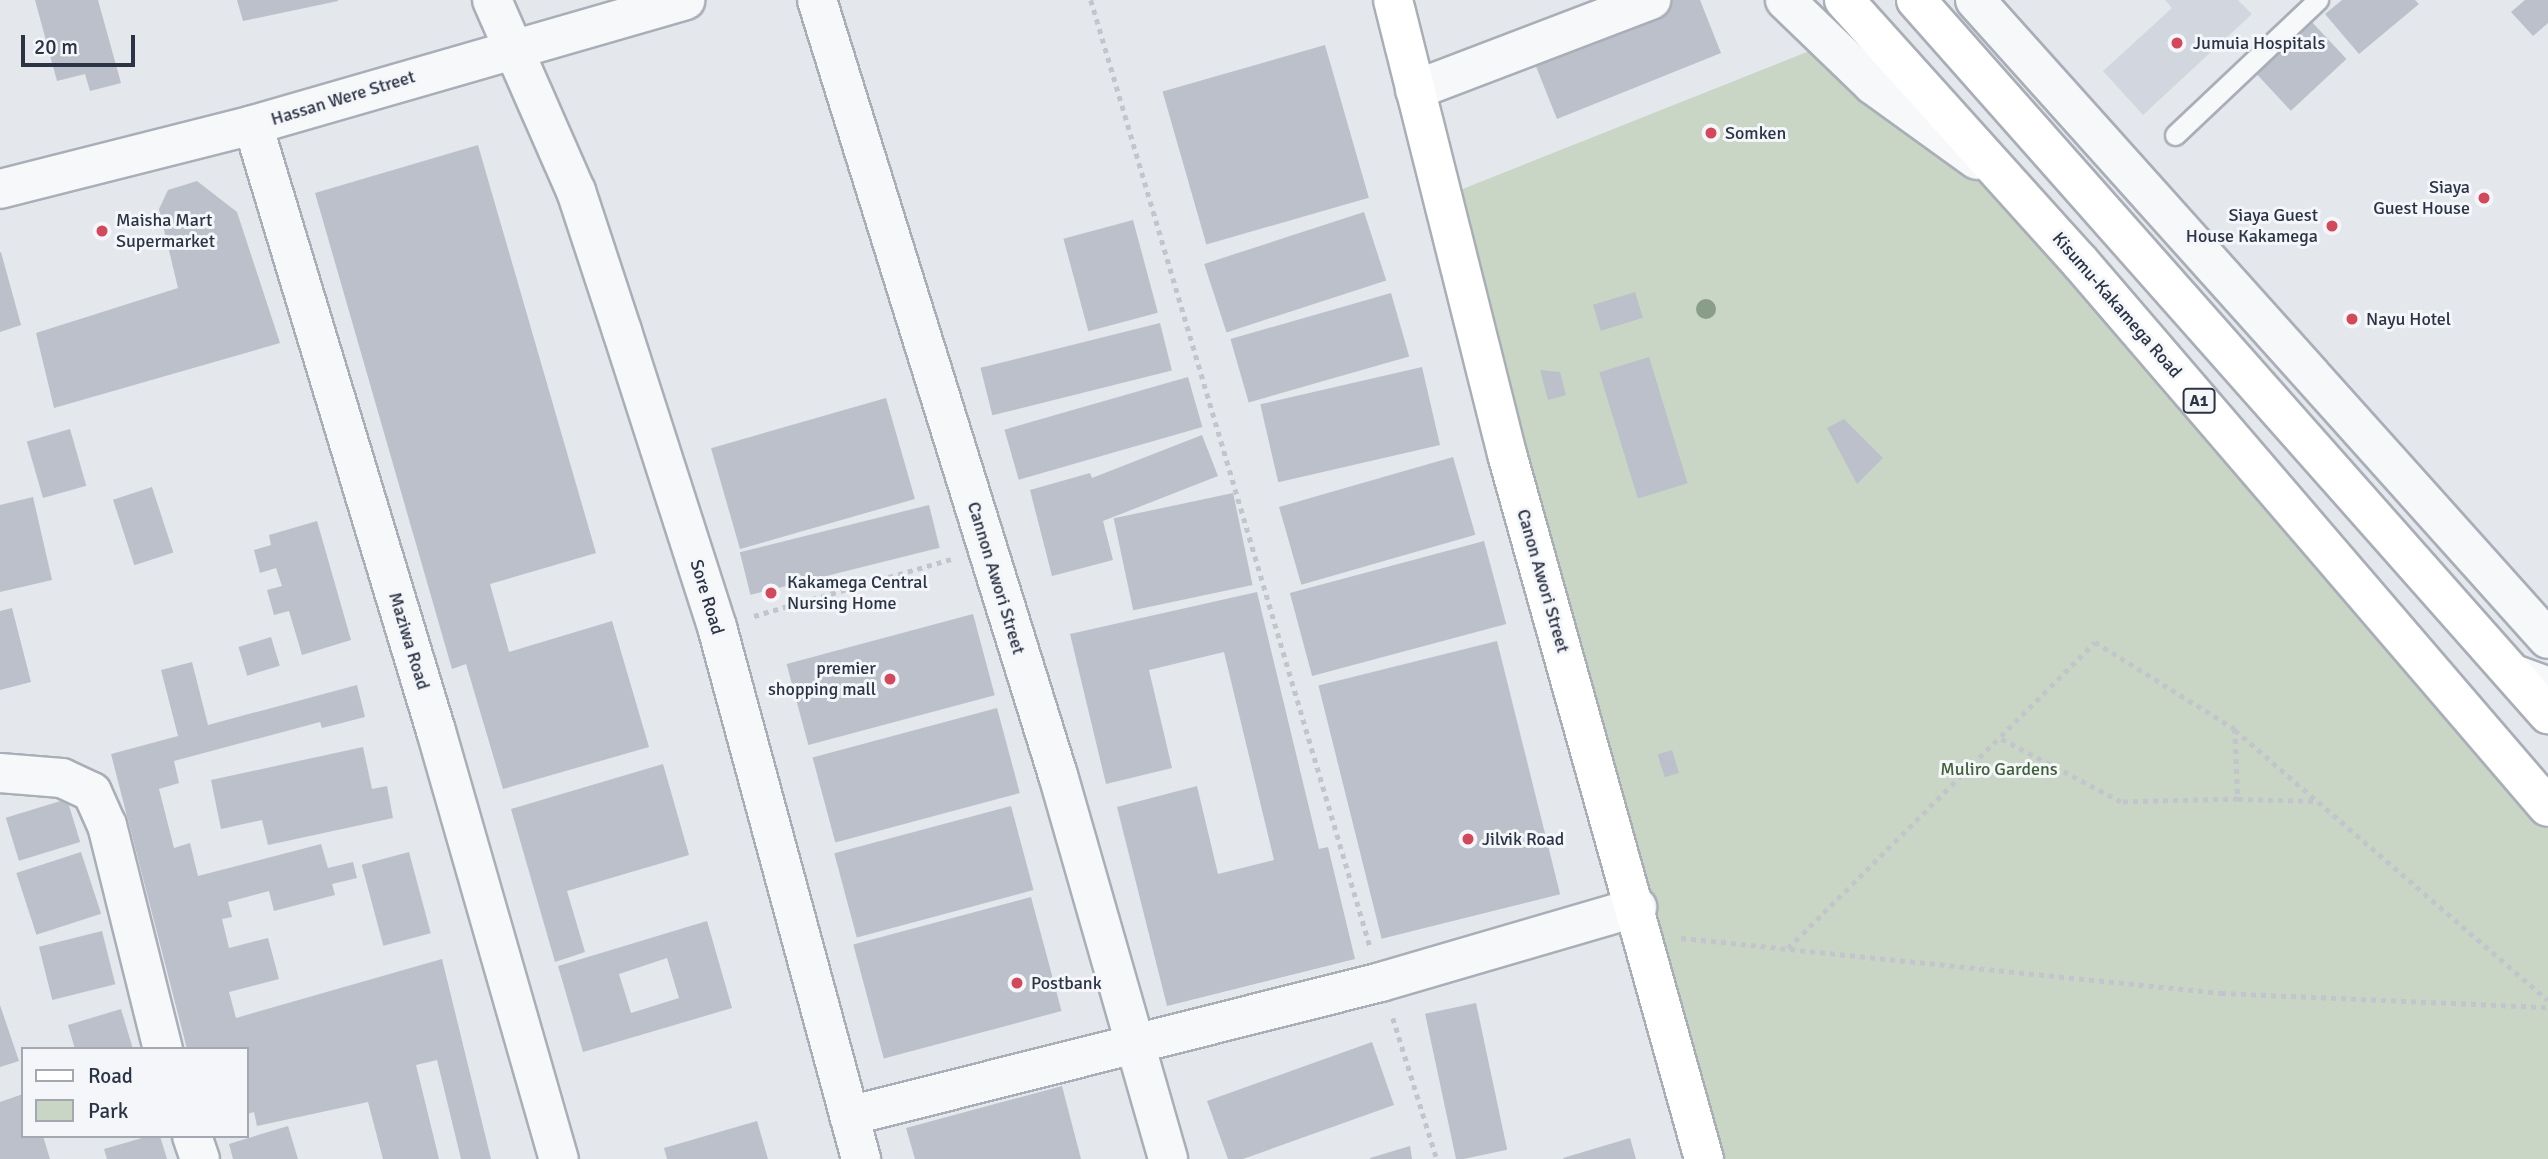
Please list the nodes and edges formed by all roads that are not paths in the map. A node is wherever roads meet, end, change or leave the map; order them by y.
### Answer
1 (492, 0) edge
2 (685, 0) edge
3 (817, 0) edge
4 (1393, 0) edge
5 (1651, 0) edge
6 (1784, 0) edge
7 (1844, 0) edge
8 (1916, 0) edge
9 (1975, 0) edge
10 (2318, 0) edge
11 (515, 46) junction
12 (1415, 90) junction
13 (253, 125) junction
14 (2175, 135) dead end
15 (2016, 188) junction
16 (0, 189) edge
17 (2548, 639) edge
18 (2501, 660) junction
19 (2548, 676) edge
20 (2548, 714) edge
21 (0, 773) edge
22 (2548, 807) edge
23 (1641, 920) junction
24 (1135, 1041) junction
25 (162, 1047) edge
26 (849, 1116) junction
27 (193, 1138) edge
28 (201, 1159) edge
29 (559, 1159) edge
30 (861, 1159) edge
31 (1168, 1159) edge
32 (1704, 1159) edge

1 - 11 street, Sore Road
2 - 11 street, Hassan Were Street
3 - 24 street, Cannon Awori Street
4 - 12 main road, Canon Awori Street
5 - 12 street
6 - 15 street
7 - 15 main road, Kisumu-Kakamega Road / A1
8 - 18 main road
9 - 17 street
10 - 14 lane
11 - 13 street, Hassan Were Street
11 - 26 street, Sore Road
12 - 23 main road, Canon Awori Street
13 - 16 street, Hassan Were Street
13 - 29 street, Maziwa Road
15 - 22 main road, Kisumu-Kakamega Road / A1
18 - 19 lane
18 - 20 main road
21 - 25 street
23 - 24 street
23 - 32 main road, Canon Awori Street
24 - 26 street
24 - 31 street, Cannon Awori Street
26 - 30 street, Sore Road
27 - 28 street

